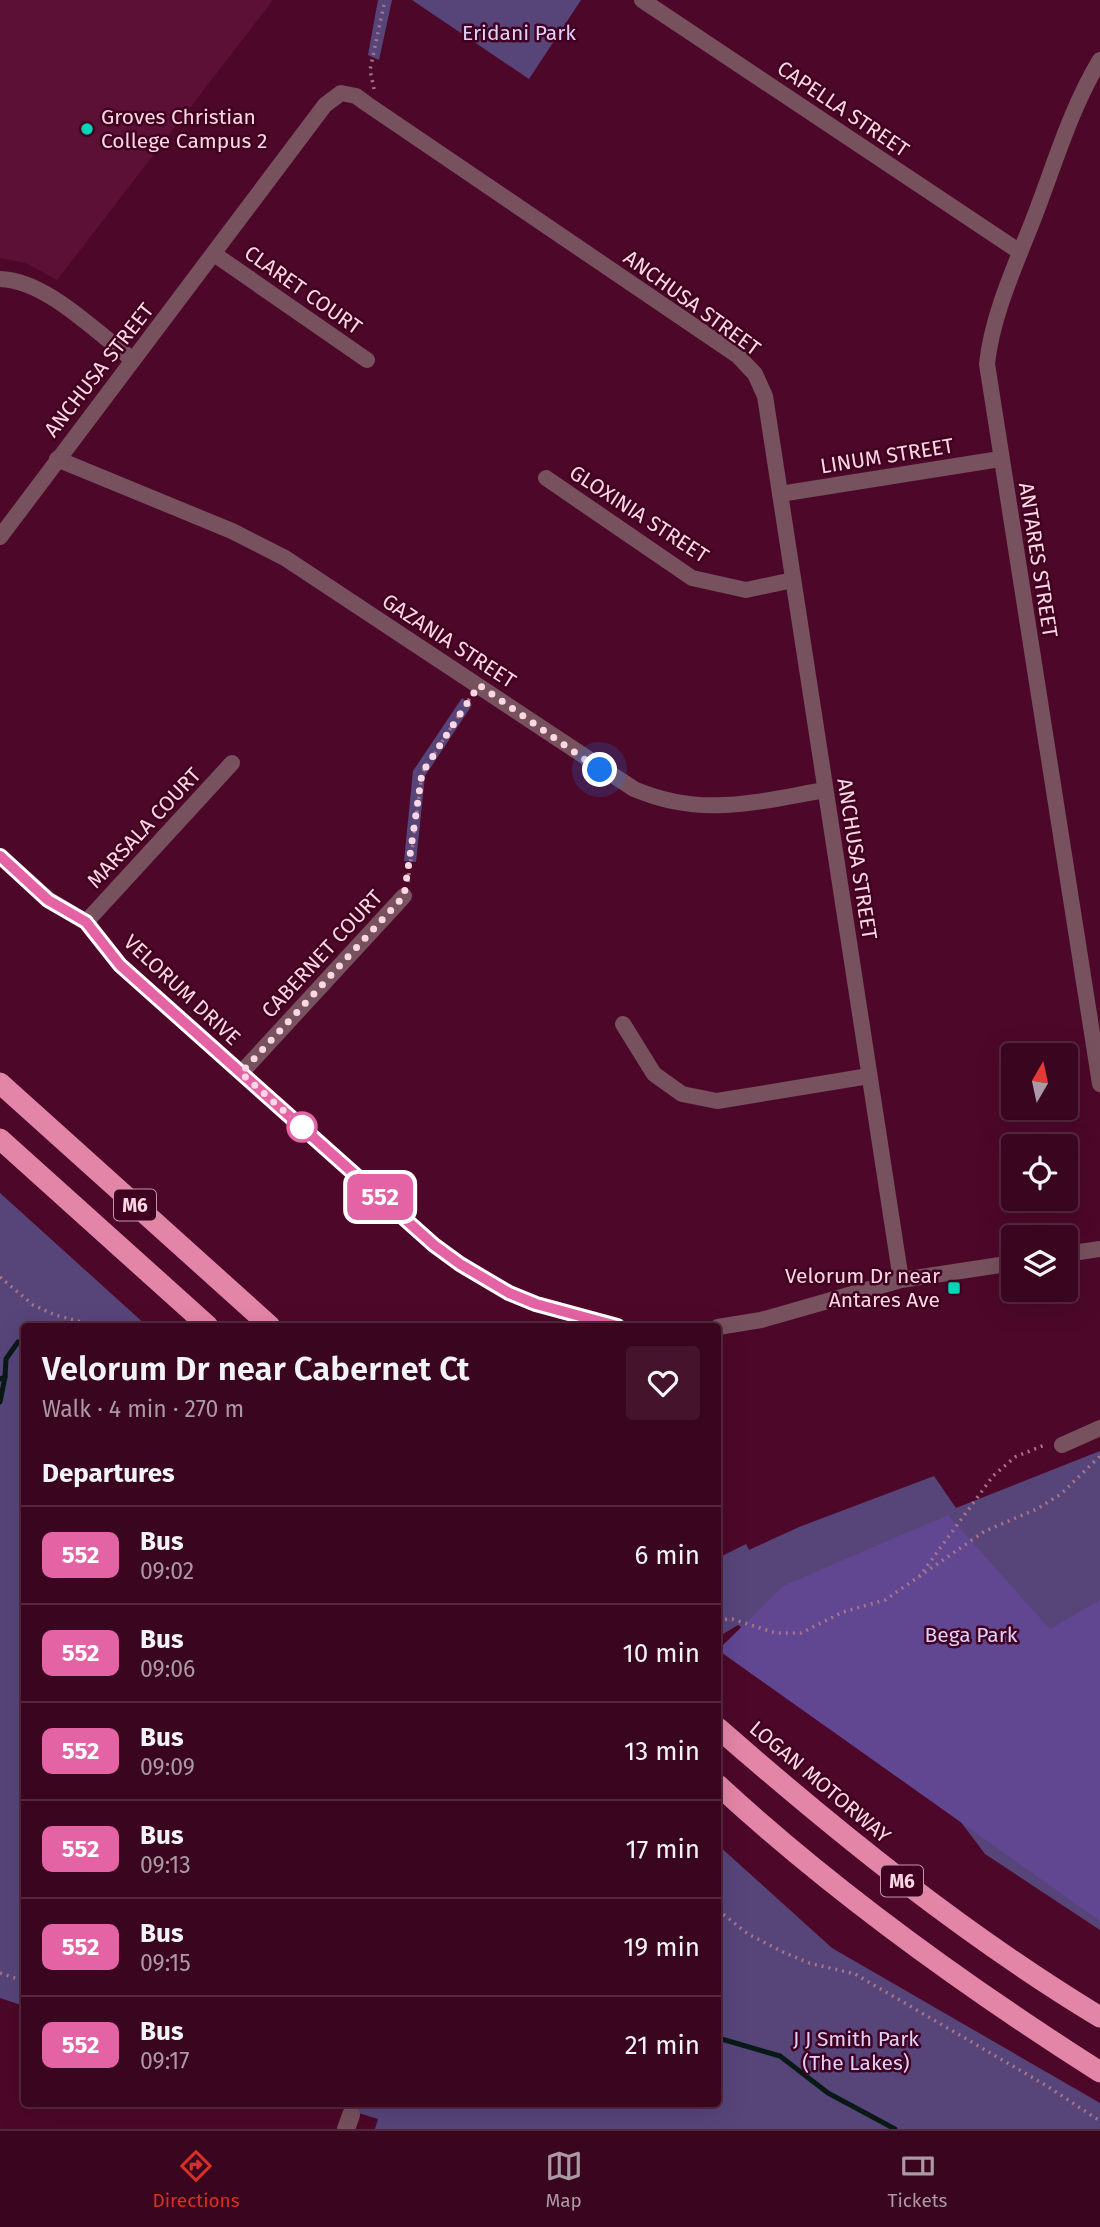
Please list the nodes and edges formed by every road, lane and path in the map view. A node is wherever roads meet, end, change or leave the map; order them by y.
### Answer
1 (385, 0) edge
2 (642, 0) edge
3 (1098, 67) edge
4 (367, 104) junction
5 (1020, 253) junction
6 (214, 254) junction
7 (0, 279) edge
8 (133, 360) junction
9 (368, 360) dead end
10 (57, 459) junction
11 (1000, 459) junction
12 (546, 478) dead end
13 (780, 494) junction
14 (0, 537) edge
15 (793, 580) junction
16 (479, 685) junction
17 (232, 763) dead end
18 (825, 790) junction
19 (0, 856) edge
20 (404, 896) joint
21 (86, 922) junction
22 (623, 1024) dead end
23 (241, 1073) junction
24 (869, 1076) junction
25 (0, 1083) edge
26 (1100, 1084) edge
27 (0, 1139) edge
28 (1100, 1249) edge
29 (1078, 1252) edge
30 (1001, 1265) edge
31 (0, 1277) edge
32 (901, 1280) junction
33 (88, 1323) edge
34 (205, 1323) edge
35 (268, 1323) edge
36 (607, 1323) edge
37 (721, 1327) edge
38 (1100, 1428) edge
39 (1062, 1445) joint
40 (1100, 1456) edge
41 (918, 1579) junction
42 (721, 1620) edge
43 (721, 1730) edge
44 (721, 1788) edge
45 (721, 1912) edge
46 (0, 1973) edge
47 (21, 1980) edge
48 (1100, 2017) edge
49 (1100, 2072) edge
50 (1100, 2121) edge

1 - 4 path
2 - 5 street, CAPELLA STREET
3 - 5 street, ANTARES STREET
4 - 6 street, ANCHUSA STREET
4 - 13 street, ANCHUSA STREET
5 - 11 street, ANTARES STREET
6 - 8 street, ANCHUSA STREET
6 - 9 street, CLARET COURT
7 - 8 street
8 - 10 street, ANCHUSA STREET
10 - 14 street, ANCHUSA STREET
10 - 16 street, GAZANIA STREET
11 - 13 street, LINUM STREET
11 - 26 street, ANTARES STREET
12 - 15 street, GLOXINIA STREET
13 - 15 street, ANCHUSA STREET
15 - 18 street, ANCHUSA STREET
16 - 18 street, GAZANIA STREET
16 - 20 path
17 - 21 street, MARSALA COURT
18 - 24 street, ANCHUSA STREET
19 - 21 street, VELORUM DRIVE
20 - 23 street, CABERNET COURT
21 - 23 street, VELORUM DRIVE
22 - 24 street
23 - 36 street, VELORUM DRIVE
24 - 32 street, ANCHUSA STREET
25 - 35 highway, M6
27 - 34 highway, M6
28 - 29 street
30 - 32 street
31 - 33 path
32 - 37 street
38 - 39 street
39 - 41 path
40 - 41 path
41 - 42 path
43 - 48 highway, LOGAN MOTORWAY / M6
44 - 49 highway, M6
45 - 50 path
46 - 47 path

